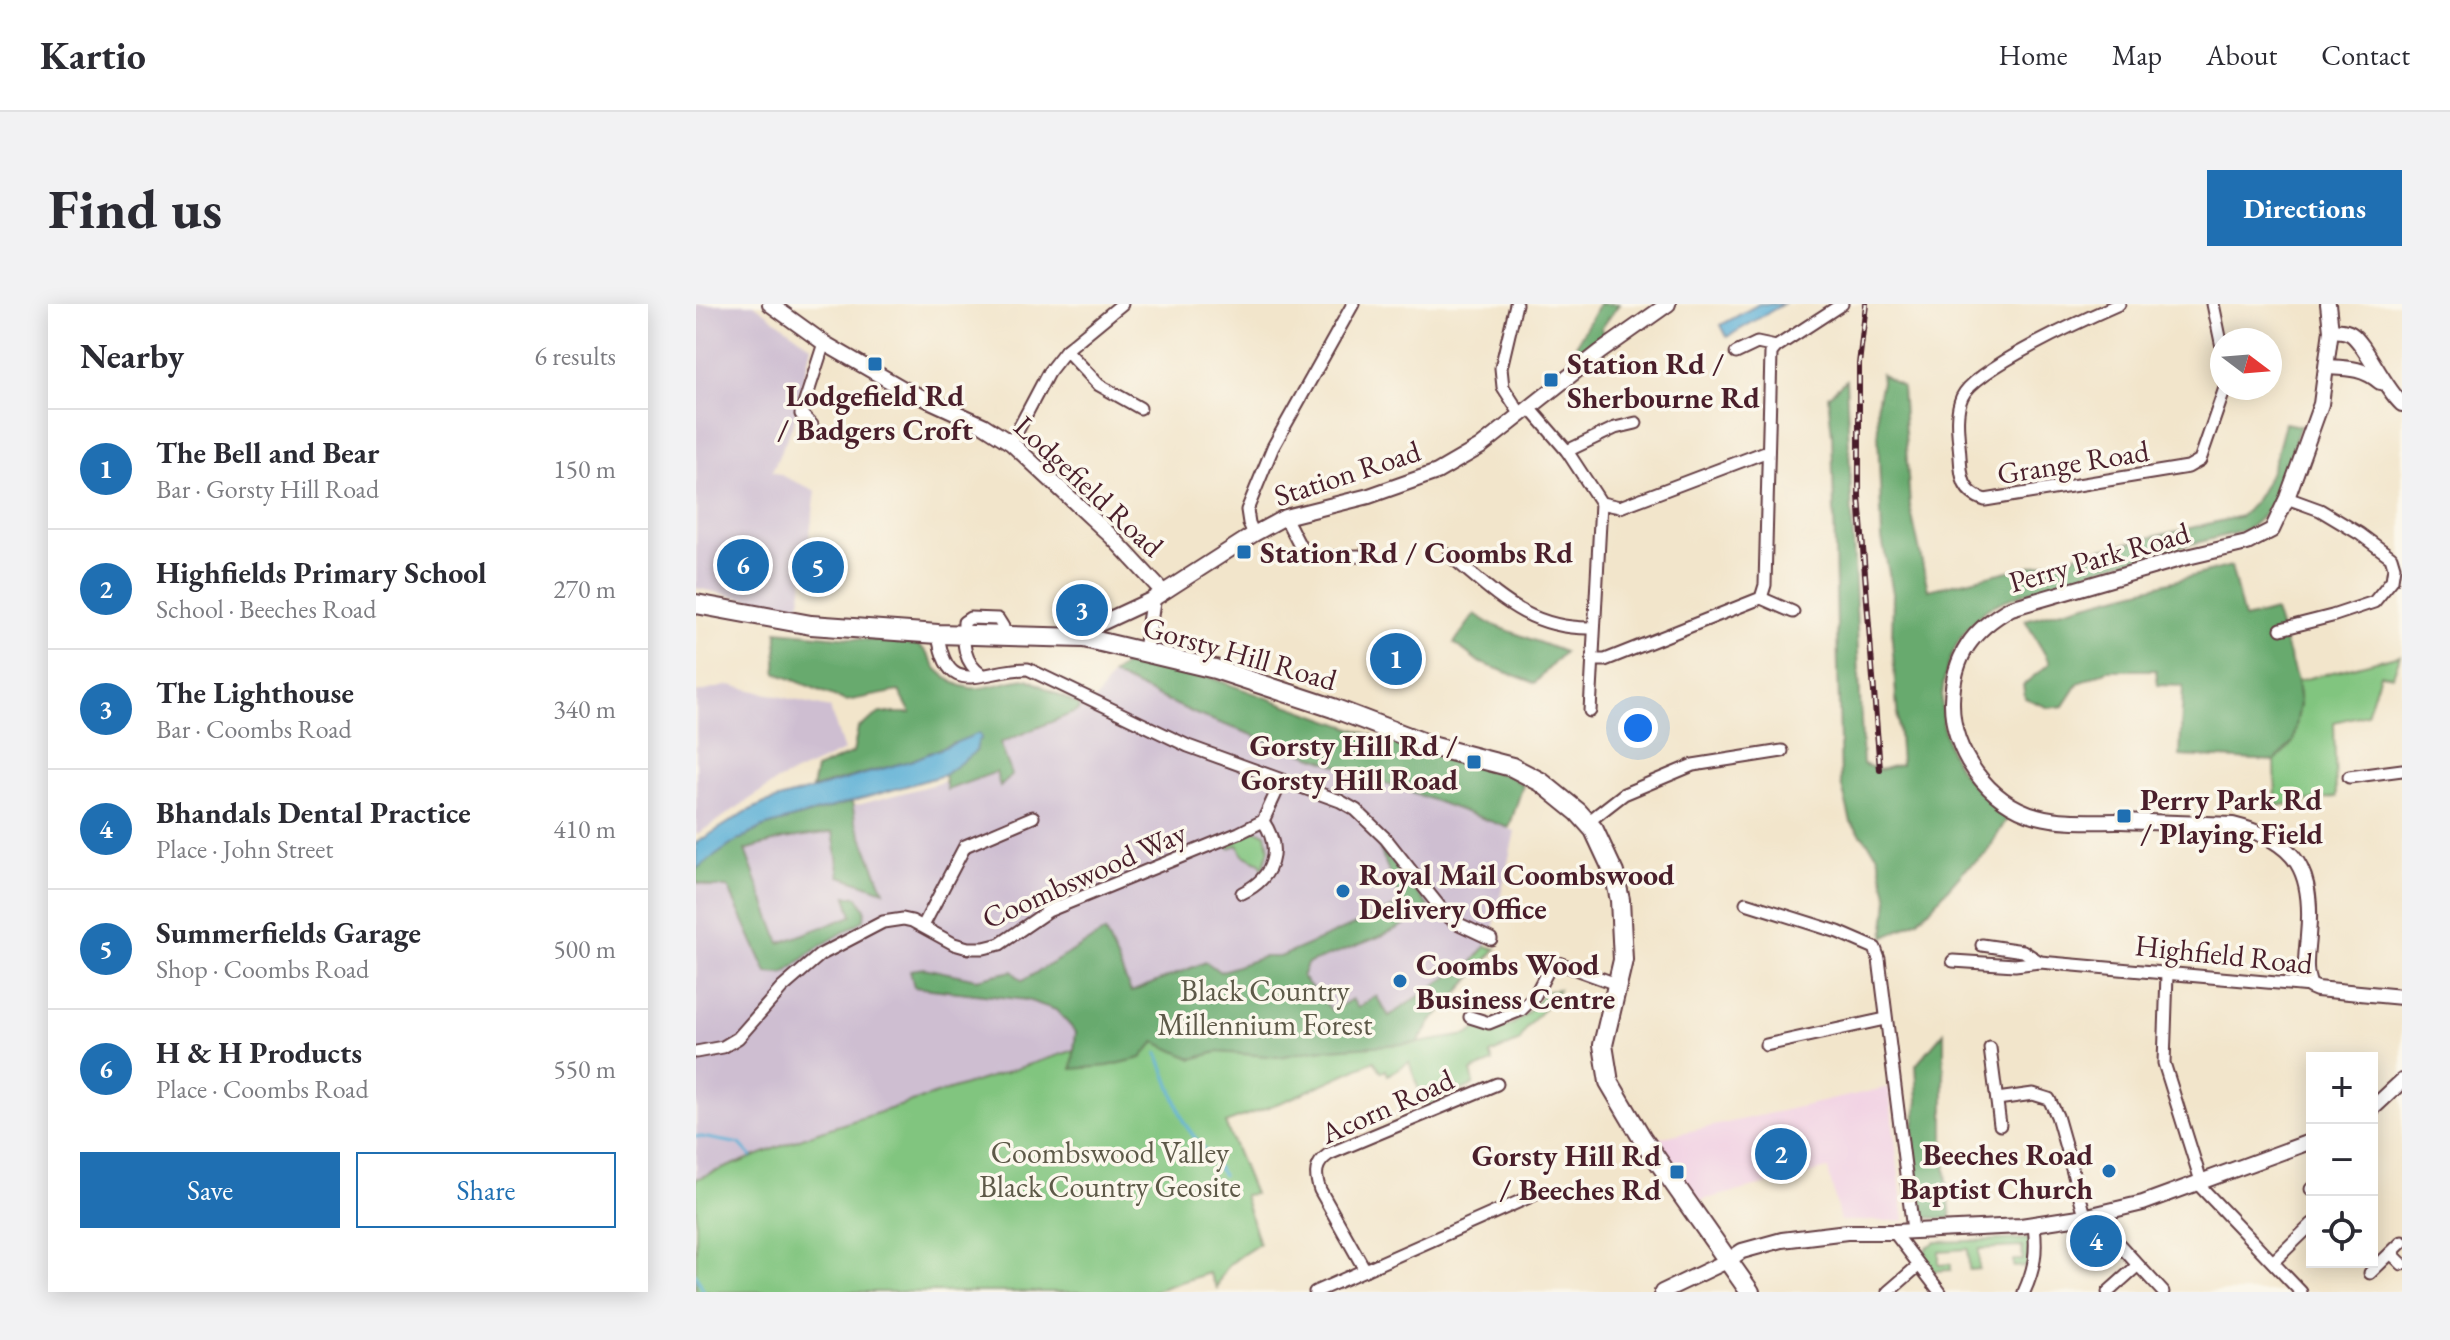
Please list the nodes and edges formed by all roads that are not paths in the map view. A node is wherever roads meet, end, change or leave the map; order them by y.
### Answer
1 (770, 304) edge
2 (1122, 304) edge
3 (1353, 304) edge
4 (1516, 304) edge
5 (1668, 304) edge
6 (1842, 304) edge
7 (2213, 304) edge
8 (2328, 304) edge
9 (2112, 305) edge
10 (2218, 328) edge
11 (2331, 330) junction
12 (824, 343) junction
13 (1776, 347) junction
14 (1066, 350) junction
15 (1736, 353) dead end
16 (2328, 367) junction
17 (2386, 387) junction
18 (2221, 400) edge
19 (2402, 404) edge
20 (1140, 408) dead end
21 (1526, 412) junction
22 (1609, 415) dead end
23 (1636, 423) dead end
24 (812, 425) dead end
25 (1615, 428) junction
26 (1011, 443) junction
27 (1567, 451) junction
28 (1768, 451) junction
29 (2287, 498) junction
30 (1601, 503) junction
31 (1285, 517) junction
32 (1254, 534) junction
33 (1449, 555) dead end
34 (1359, 556) dead end
35 (1158, 595) junction
36 (1761, 598) junction
37 (698, 604) edge
38 (1793, 612) dead end
39 (1592, 628) junction
40 (2281, 629) dead end
41 (938, 634) junction
42 (963, 634) junction
43 (1084, 638) junction
44 (1145, 653) junction
45 (1592, 660) junction
46 (982, 675) junction
47 (1590, 711) dead end
48 (1782, 751) dead end
49 (2402, 770) edge
50 (2349, 777) dead end
51 (1281, 782) junction
52 (1033, 817) dead end
53 (1263, 821) junction
54 (1588, 822) junction
55 (1242, 893) dead end
56 (1746, 903) dead end
57 (923, 926) junction
58 (1491, 939) dead end
59 (1982, 945) dead end
60 (1953, 961) dead end
61 (2040, 962) junction
62 (2167, 974) junction
63 (1619, 985) junction
64 (2310, 986) junction
65 (2402, 997) edge
66 (1470, 1017) dead end
67 (1885, 1019) junction
68 (1766, 1045) dead end
69 (1990, 1048) dead end
70 (696, 1052) edge
71 (2402, 1081) edge
72 (1497, 1084) dead end
73 (1997, 1099) junction
74 (2378, 1103) edge
75 (2000, 1125) dead end
76 (2306, 1143) edge
77 (2199, 1182) junction
78 (1534, 1195) dead end
79 (2089, 1215) junction
80 (2034, 1225) junction
81 (1913, 1230) junction
82 (2306, 1230) edge
83 (1894, 1232) junction
84 (2402, 1242) edge
85 (2391, 1253) junction
86 (1727, 1261) junction
87 (2273, 1262) junction
88 (2402, 1264) edge
89 (1918, 1266) junction
90 (2137, 1266) junction
91 (1365, 1270) junction
92 (2370, 1273) dead end
93 (1342, 1287) edge
94 (1315, 1292) edge
95 (1662, 1292) edge
96 (1750, 1292) edge
97 (1888, 1292) edge
98 (1940, 1292) edge
99 (2024, 1292) edge
100 (2108, 1292) edge
101 (2163, 1292) edge
102 (2301, 1292) edge

1 - 12 street, Lodgefield Road
2 - 14 street
3 - 32 street
4 - 21 street
5 - 21 street, Station Road
6 - 13 street
7 - 10 street
8 - 11 street, Perry Park Road
9 - 18 street, Grange Road
11 - 16 street, Perry Park Road
11 - 17 street
12 - 24 street
12 - 26 street, Lodgefield Road
13 - 15 street
13 - 28 street
14 - 20 street
14 - 26 street
16 - 17 street
16 - 29 street, Perry Park Road
17 - 19 street
21 - 27 street
21 - 31 street, Station Road
22 - 25 street
23 - 25 street
25 - 27 street
26 - 35 street, Lodgefield Road
27 - 30 street
28 - 30 street
28 - 36 street
29 - 40 street
29 - 64 street, Perry Park Road
30 - 39 street
31 - 32 street, Station Road
31 - 34 street
32 - 35 street, Station Road
33 - 39 street
35 - 43 street, Station Road
35 - 44 street, Lodgefield Road
36 - 38 street
36 - 45 street
37 - 41 main road, Gorsty Hill Road
39 - 45 street
41 - 42 main road, Gorsty Hill Road
41 - 46 street
42 - 43 main road, Gorsty Hill Road
42 - 46 street
43 - 44 main road, Gorsty Hill Road
44 - 54 main road, Gorsty Hill Road
45 - 47 street
46 - 51 street
48 - 54 street
49 - 50 street
51 - 53 street
51 - 58 street
52 - 57 street, Coombswood Way
53 - 55 street
53 - 57 street, Coombswood Way
54 - 63 main road, Gorsty Hill Road
56 - 67 street
57 - 70 street, Coombswood Way
59 - 61 street
60 - 61 street
61 - 62 street, Highfield Road
62 - 64 street, Highfield Road
62 - 77 street
63 - 66 street
63 - 86 main road, Gorsty Hill Road
64 - 65 street, Highfield Road
67 - 68 street
67 - 81 street
69 - 73 street
71 - 74 street
72 - 91 street, Acorn Road
73 - 75 street
73 - 79 street
76 - 77 street
77 - 79 street
77 - 87 street
78 - 91 street
79 - 80 street
79 - 90 street
80 - 81 street
80 - 99 street
81 - 83 street
82 - 87 street
83 - 86 street
83 - 89 street
84 - 85 street
85 - 88 street
85 - 92 street
86 - 95 street
86 - 96 main road, Gorsty Hill Road
87 - 102 street
89 - 97 street
89 - 98 street
90 - 100 street
90 - 101 street
91 - 93 street
93 - 94 street

